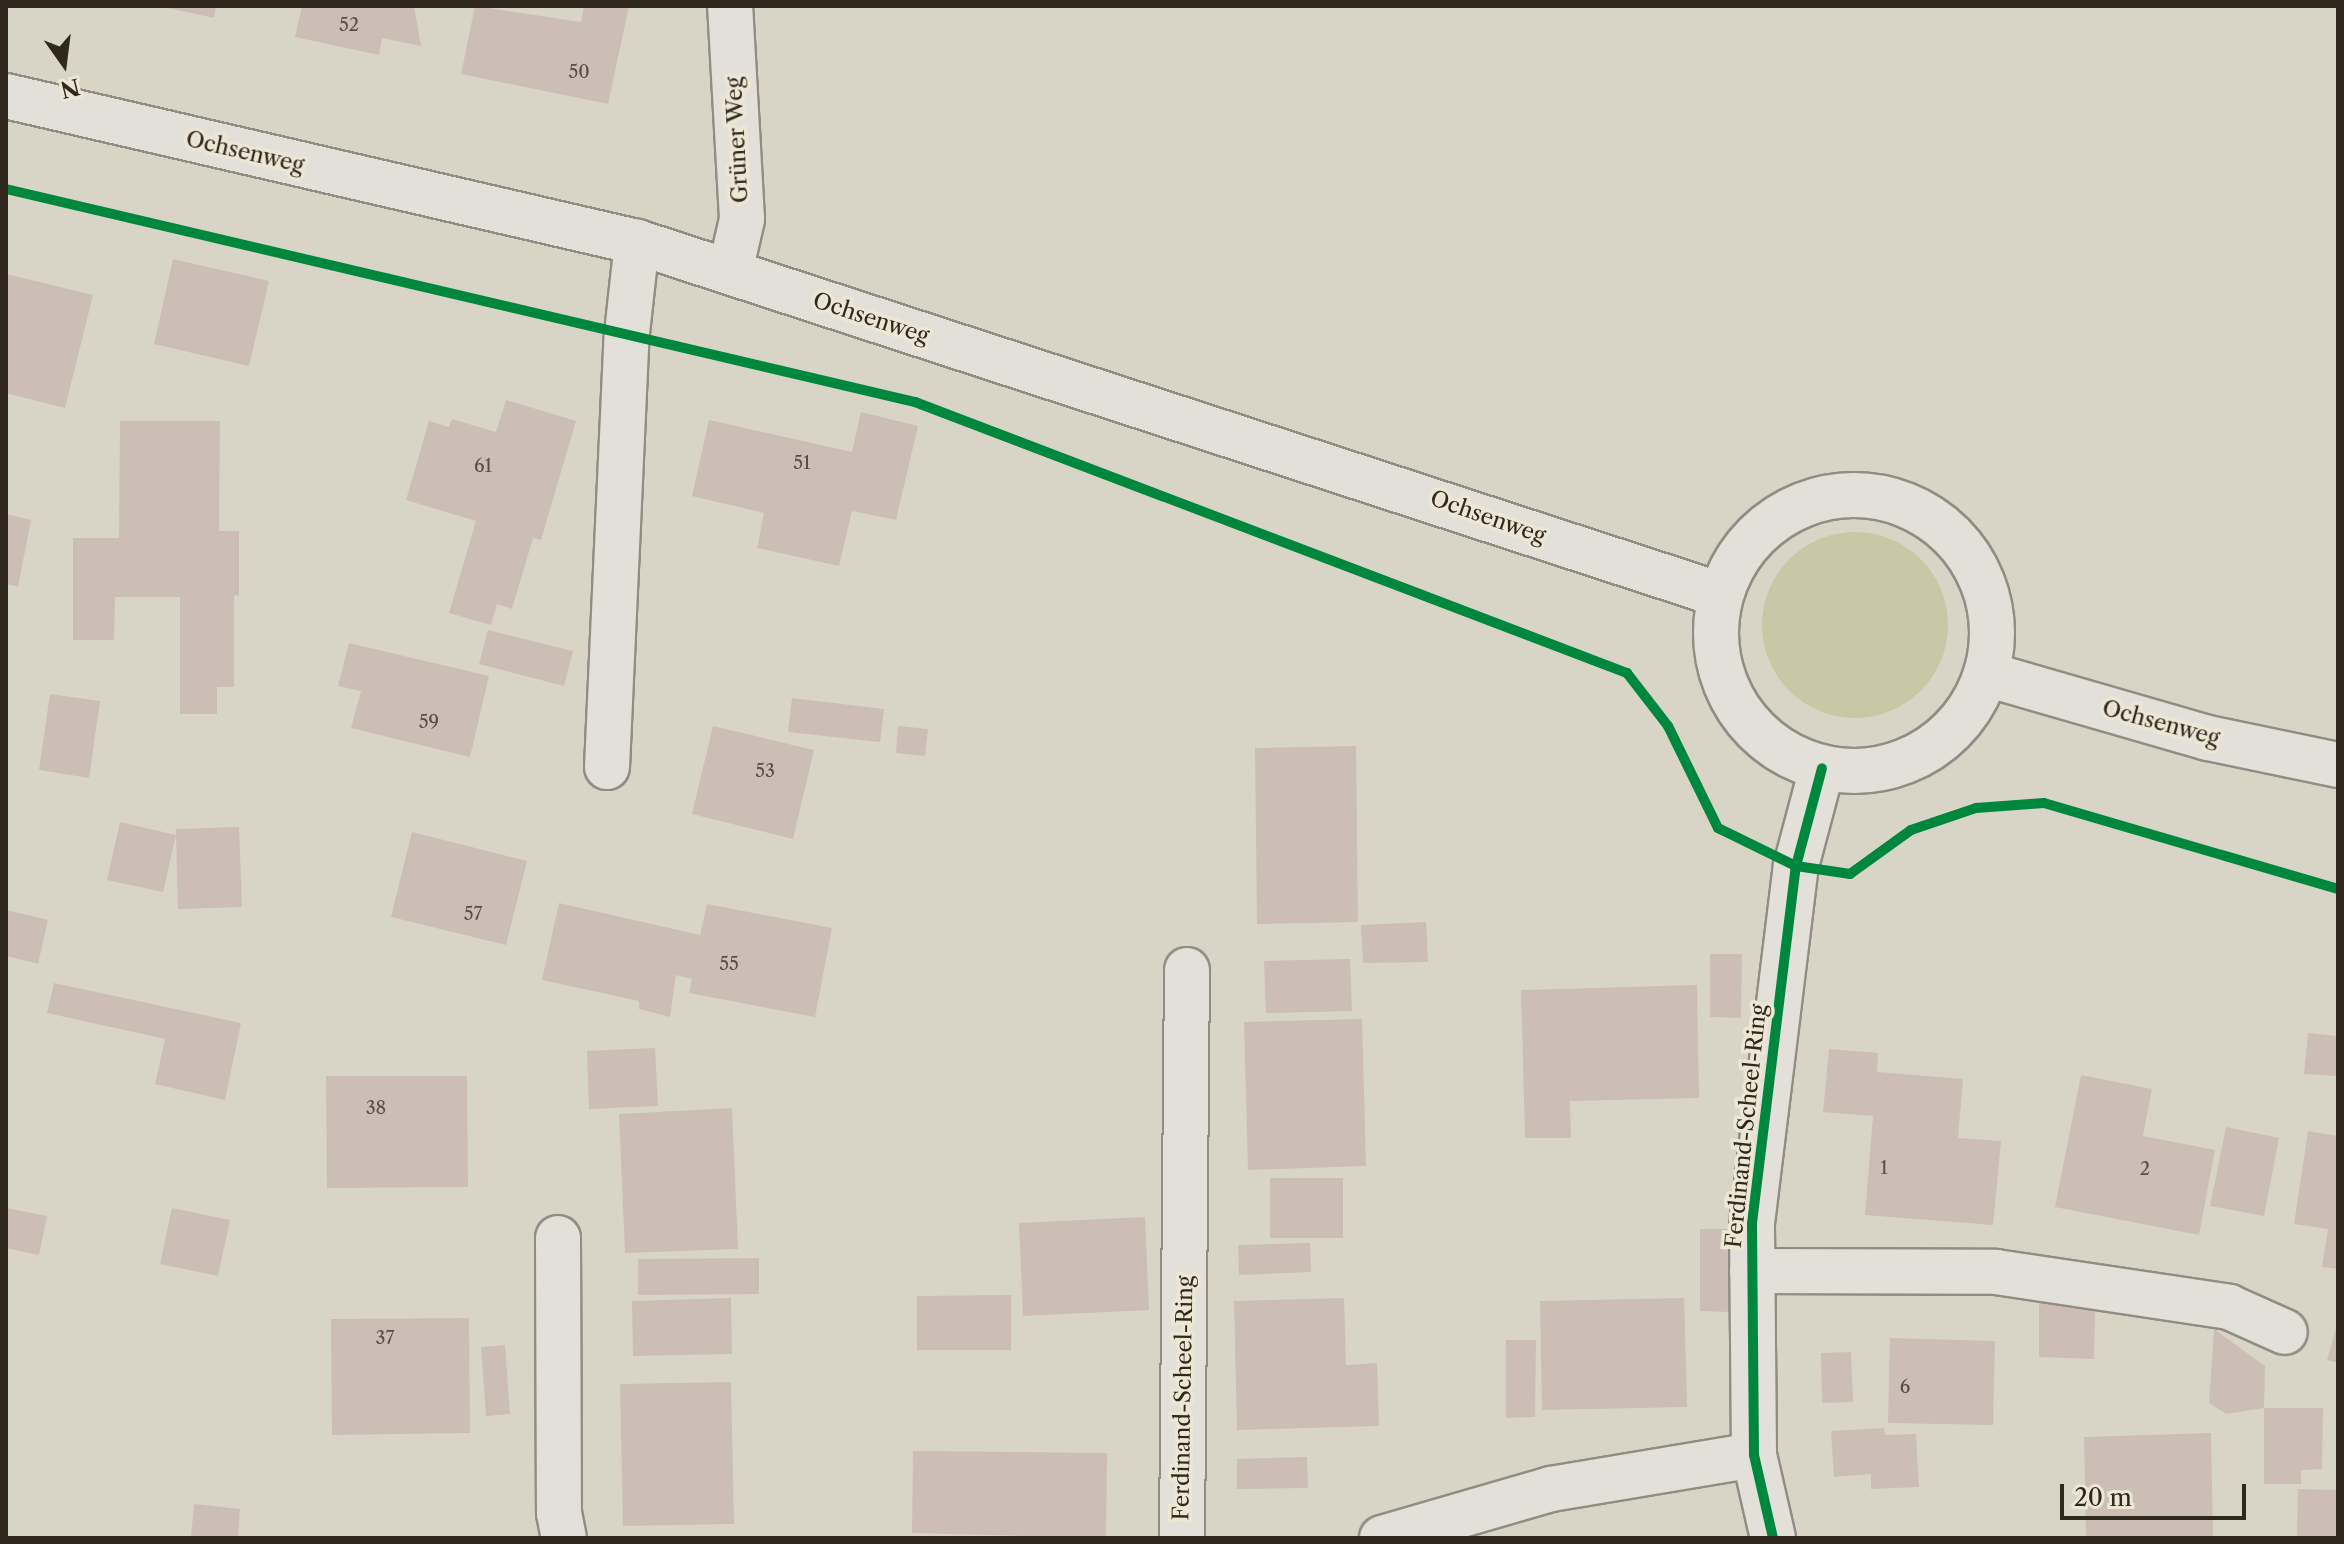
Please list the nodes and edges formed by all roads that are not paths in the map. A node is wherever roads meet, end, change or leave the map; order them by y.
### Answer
1 (730, 6) edge
2 (6, 96) edge
3 (637, 242) junction
4 (730, 272) junction
5 (1721, 595) junction
6 (1986, 674) junction
7 (2338, 765) edge
8 (607, 767) dead end
9 (1822, 768) junction
10 (1187, 970) dead end
11 (558, 1238) dead end
12 (1752, 1271) junction
13 (2285, 1332) dead end
14 (1754, 1455) junction
15 (564, 1538) edge
16 (1182, 1538) edge
17 (1382, 1538) edge
18 (1773, 1538) edge

1 - 4 street, Grüner Weg
2 - 3 street, Ochsenweg
3 - 4 street, Ochsenweg
3 - 8 street
4 - 5 street, Ochsenweg
5 - 6 street
5 - 9 street
6 - 7 street, Ochsenweg
6 - 9 street
9 - 12 street, Ferdinand-Scheel-Ring
10 - 16 street, Ferdinand-Scheel-Ring
11 - 15 street
12 - 13 street, Ferdinand-Scheel-Ring
12 - 14 street, Ferdinand-Scheel-Ring
14 - 17 street
14 - 18 street, Ferdinand-Scheel-Ring

